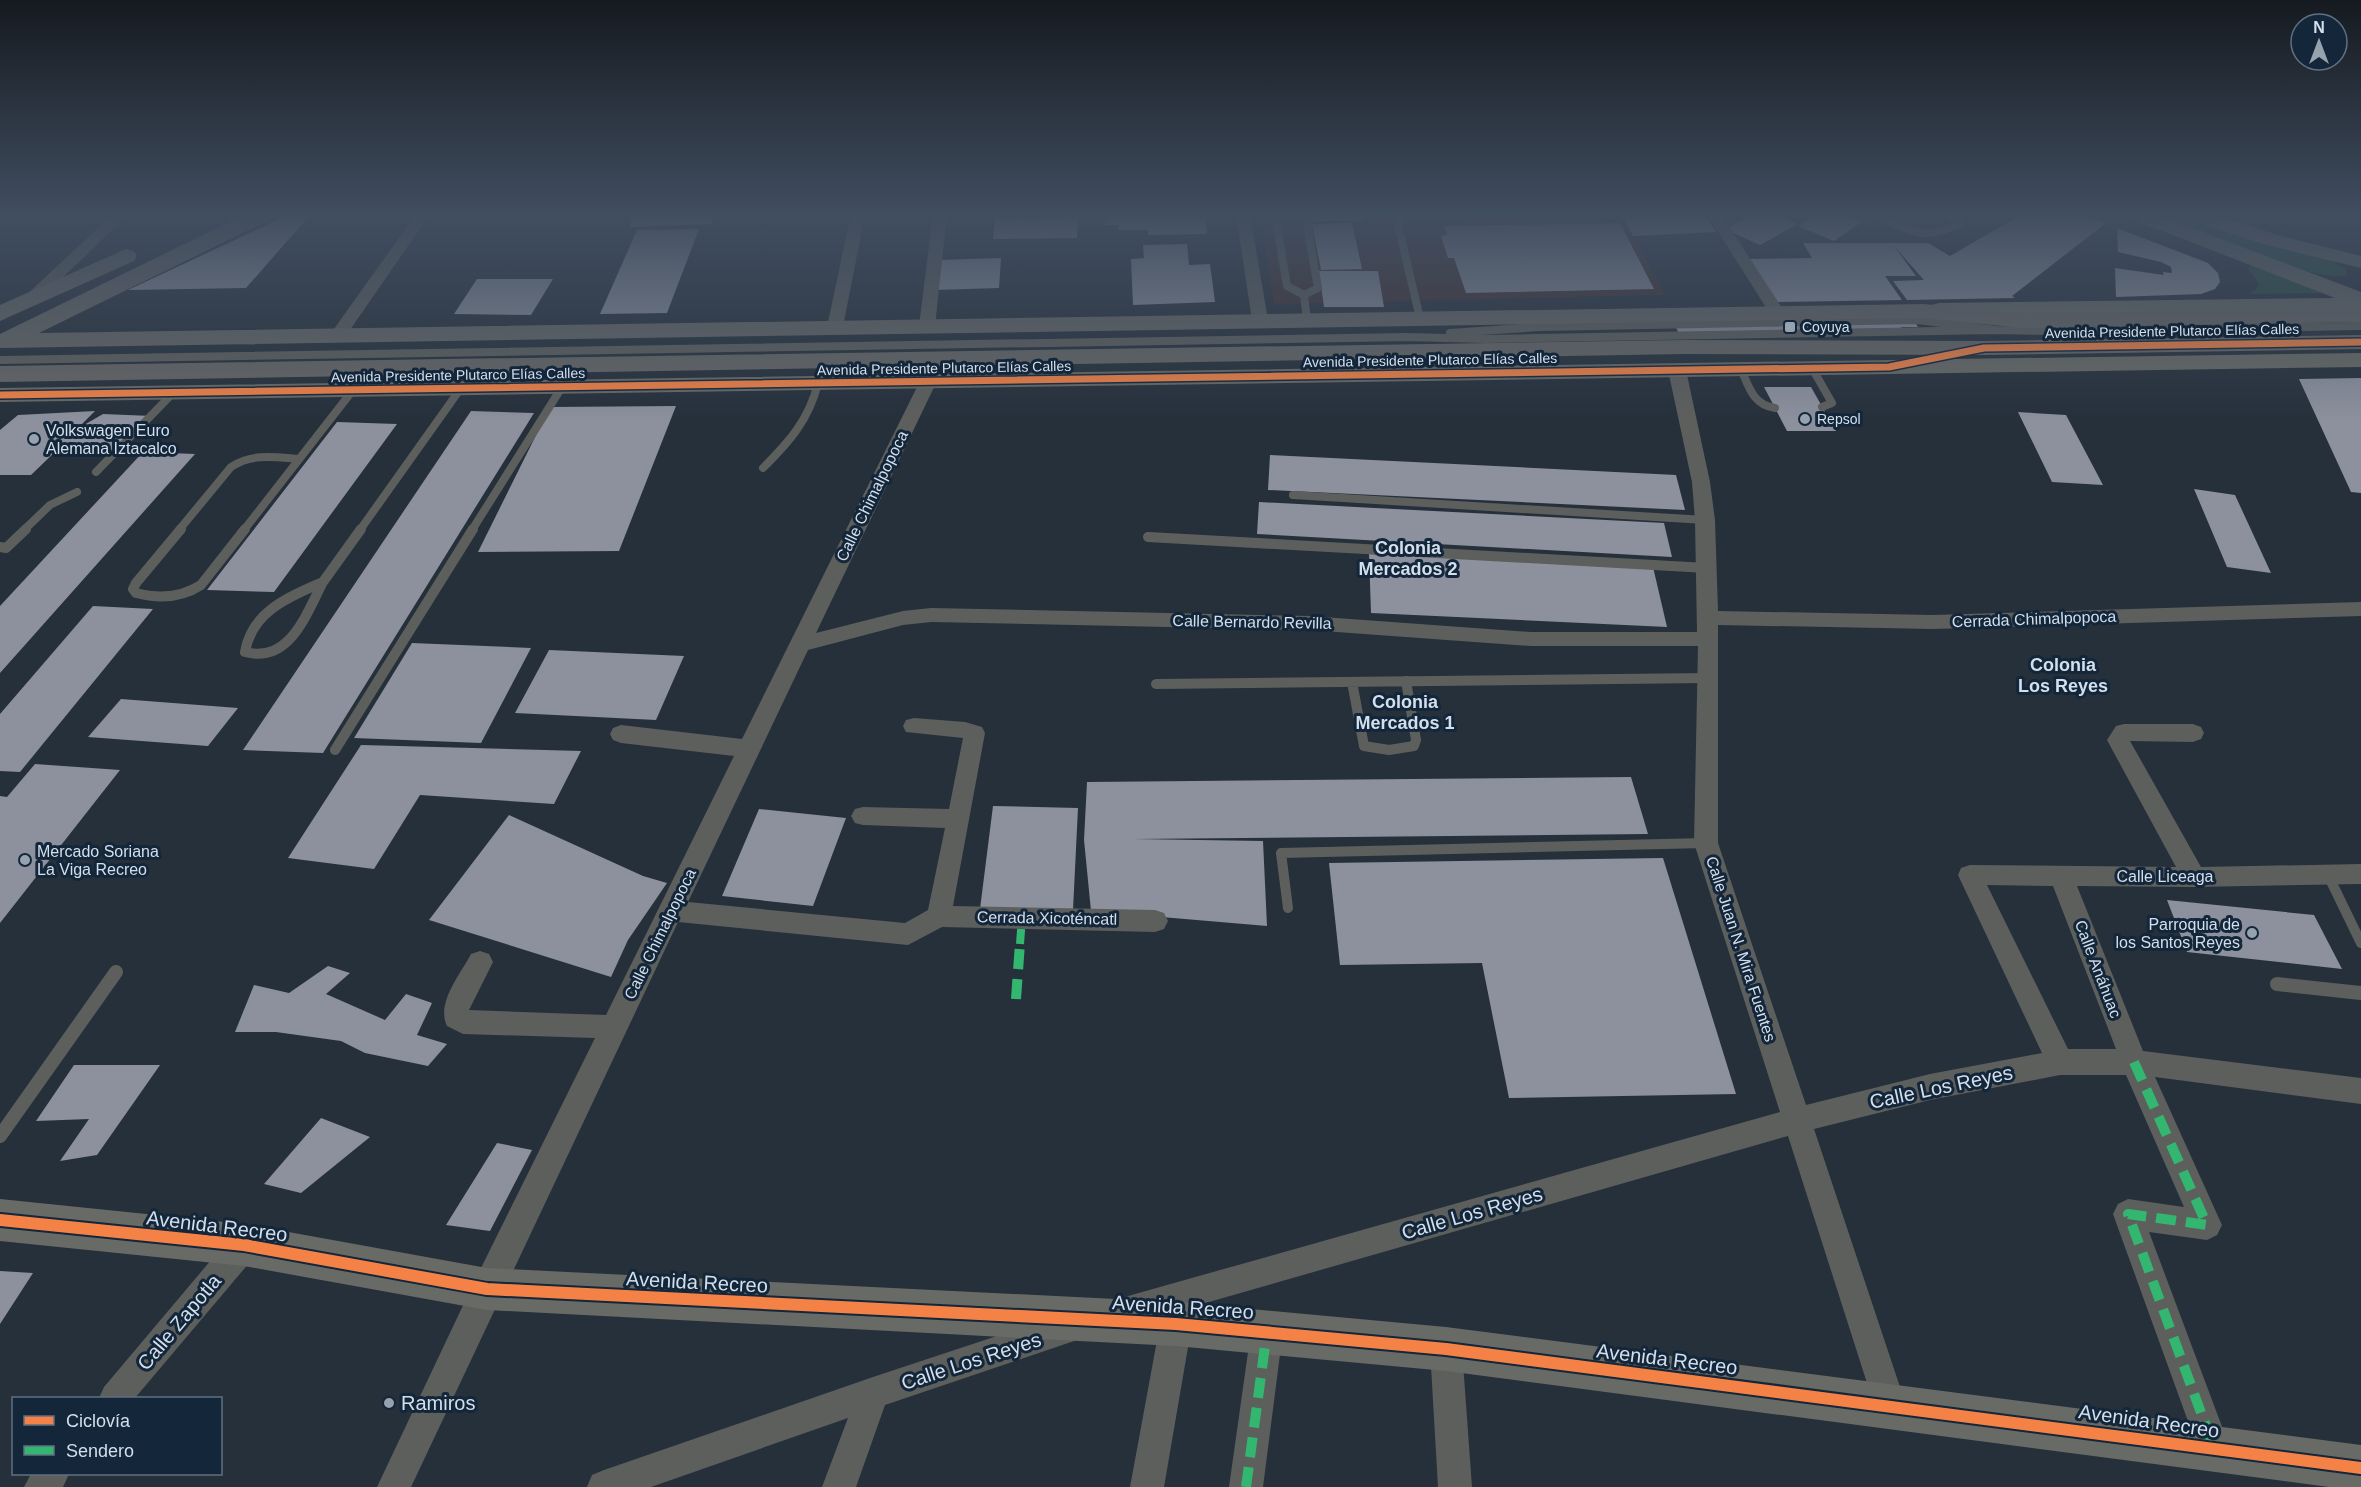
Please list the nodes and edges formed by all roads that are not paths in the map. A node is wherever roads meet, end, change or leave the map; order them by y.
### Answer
1 (48, 283) edge
2 (67, 283) edge
3 (125, 283) edge
4 (374, 283) edge
5 (844, 283) edge
6 (932, 283) edge
7 (1254, 283) edge
8 (1287, 283) edge
9 (1317, 283) edge
10 (1407, 283) edge
11 (1758, 283) edge
12 (2248, 283) edge
13 (2318, 283) edge
14 (1304, 295) junction
15 (2361, 299) edge
16 (29, 301) junction
17 (2361, 304) edge
18 (2210, 305) junction
19 (1924, 311) junction
20 (0, 314) edge
21 (1778, 314) junction
22 (2361, 315) edge
23 (1307, 319) junction
24 (1260, 320) junction
25 (927, 326) junction
26 (2361, 326) edge
27 (836, 327) junction
28 (1414, 328) junction
29 (337, 336) junction
30 (1998, 342) junction
31 (2361, 342) edge
32 (1, 346) edge
33 (1234, 354) junction
34 (2361, 360) edge
35 (1888, 367) junction
36 (1812, 368) junction
37 (1740, 369) junction
38 (1677, 370) junction
39 (0, 374) edge
40 (1368, 375) junction
41 (928, 381) junction
42 (818, 383) junction
43 (562, 387) junction
44 (461, 388) junction
45 (353, 390) junction
46 (174, 392) junction
47 (0, 394) edge
48 (1822, 407) dead end
49 (1775, 408) dead end
50 (298, 459) junction
51 (763, 468) dead end
52 (96, 472) dead end
53 (77, 492) dead end
54 (1293, 495) dead end
55 (1705, 520) junction
56 (1148, 537) dead end
57 (2, 549) edge
58 (1707, 568) junction
59 (323, 582) junction
60 (2361, 609) edge
61 (1706, 629) junction
62 (801, 644) junction
63 (1709, 678) junction
64 (1406, 681) junction
65 (1352, 682) junction
66 (1156, 684) dead end
67 (914, 726) dead end
68 (2193, 733) dead end
69 (621, 734) dead end
70 (750, 749) junction
71 (335, 750) dead end
72 (863, 816) dead end
73 (958, 819) junction
74 (1706, 843) junction
75 (2361, 874) edge
76 (2328, 875) junction
77 (2061, 876) junction
78 (2193, 877) junction
79 (1288, 908) dead end
80 (671, 911) junction
81 (939, 916) junction
82 (1155, 921) dead end
83 (2361, 943) edge
84 (480, 962) dead end
85 (116, 972) dead end
86 (2277, 984) dead end
87 (2361, 993) edge
88 (615, 1027) junction
89 (2060, 1062) junction
90 (2134, 1062) junction
91 (2361, 1091) edge
92 (1798, 1120) junction
93 (0, 1136) edge
94 (0, 1220) edge
95 (244, 1245) junction
96 (488, 1289) junction
97 (1095, 1320) junction
98 (1176, 1324) junction
99 (1267, 1331) junction
100 (1446, 1349) junction
101 (873, 1393) junction
102 (116, 1397) edge
103 (1890, 1405) junction
104 (2214, 1448) junction
105 (2356, 1474) edge
106 (50, 1475) edge
107 (41, 1487) edge
108 (394, 1487) edge
109 (604, 1487) edge
110 (838, 1487) edge
111 (1147, 1487) edge
112 (1246, 1487) edge
113 (1455, 1487) edge

1 - 16 street
2 - 16 main road
3 - 32 main road
4 - 29 street
5 - 27 street
6 - 25 street
7 - 24 street
8 - 14 lane
9 - 14 lane
10 - 28 lane
11 - 21 street
12 - 18 street
13 - 15 street
14 - 23 lane
16 - 20 main road
17 - 18 street, Avenida Presidente Plutarco Elías Calles
18 - 19 street, Avenida Presidente Plutarco Elías Calles
19 - 21 main road, Avenida Presidente Plutarco Elías Calles
19 - 22 main road, Avenida Presidente Plutarco Elías Calles
21 - 28 main road, Avenida Presidente Plutarco Elías Calles
23 - 24 main road, Avenida Presidente Plutarco Elías Calles
23 - 28 main road, Avenida Presidente Plutarco Elías Calles
24 - 25 main road, Avenida Presidente Plutarco Elías Calles
25 - 27 main road, Avenida Presidente Plutarco Elías Calles
26 - 30 lane
27 - 29 main road, Avenida Presidente Plutarco Elías Calles
28 - 30 lane
28 - 32 lane
29 - 32 main road, Avenida Presidente Plutarco Elías Calles
30 - 31 main road, Avenida Presidente Plutarco Elías Calles
30 - 33 main road, Avenida Presidente Plutarco Elías Calles
30 - 35 main road
33 - 39 main road, Avenida Presidente Plutarco Elías Calles
33 - 40 main road
34 - 35 street, Avenida Presidente Plutarco Elías Calles
35 - 36 street, Avenida Presidente Plutarco Elías Calles
36 - 37 street, Avenida Presidente Plutarco Elías Calles
36 - 48 lane
37 - 38 street, Avenida Presidente Plutarco Elías Calles
37 - 49 lane
38 - 40 street, Avenida Presidente Plutarco Elías Calles
38 - 55 street, Calle Juan N. Mira Fuentes
40 - 41 street, Avenida Presidente Plutarco Elías Calles
41 - 42 street, Avenida Presidente Plutarco Elías Calles
41 - 62 street, Calle Chimalpopoca
42 - 43 street, Avenida Presidente Plutarco Elías Calles
42 - 51 lane
43 - 44 street, Avenida Presidente Plutarco Elías Calles
43 - 71 lane
44 - 45 street, Avenida Presidente Plutarco Elías Calles
44 - 59 lane
45 - 46 street, Avenida Presidente Plutarco Elías Calles
45 - 50 lane
46 - 47 street, Avenida Presidente Plutarco Elías Calles
46 - 52 lane
50 - 50 lane
53 - 57 lane
54 - 55 lane
55 - 58 street, Calle Juan N. Mira Fuentes
56 - 58 lane
58 - 61 street, Calle Juan N. Mira Fuentes
59 - 59 lane
60 - 61 street, Cerrada Chimalpopoca
61 - 62 street, Calle Bernardo Revilla
61 - 63 street, Calle Juan N. Mira Fuentes
62 - 70 street, Calle Chimalpopoca
63 - 64 lane
63 - 74 street, Calle Juan N. Mira Fuentes
64 - 65 lane
64 - 65 lane
65 - 66 lane
67 - 73 street
68 - 78 street
69 - 70 street
70 - 80 street, Calle Chimalpopoca
72 - 73 street
73 - 81 street
74 - 79 lane
74 - 92 street, Calle Juan N. Mira Fuentes
75 - 76 street, Calle Liceaga
76 - 78 street, Calle Liceaga
76 - 83 lane
77 - 78 street, Calle Liceaga
77 - 89 street, Calle Liceaga
77 - 90 street, Calle Anáhuac
80 - 81 street
80 - 88 street, Calle Chimalpopoca
81 - 82 street, Cerrada Xicoténcatl
84 - 88 street
85 - 93 lane
86 - 87 lane
88 - 96 street, Calle Chimalpopoca
89 - 90 street, Calle Los Reyes
89 - 92 street, Calle Los Reyes
90 - 91 street, Calle Los Reyes
90 - 104 street, Calle Anáhuac
92 - 97 street, Calle Los Reyes
92 - 103 street, Calle Juan N. Mira Fuentes
94 - 95 street, Avenida Recreo
95 - 96 street, Avenida Recreo
95 - 102 street, Calle Zapotla
96 - 97 street, Avenida Recreo
96 - 108 street, Calle Chimalpopoca
97 - 98 street, Avenida Recreo
97 - 101 street, Calle Los Reyes
98 - 99 street, Avenida Recreo
98 - 111 street
99 - 100 street, Avenida Recreo
99 - 112 street
100 - 103 street, Avenida Recreo
100 - 113 street
101 - 109 street, Calle Los Reyes
101 - 110 street
103 - 104 street, Avenida Recreo
104 - 105 street, Avenida Recreo
106 - 107 street

